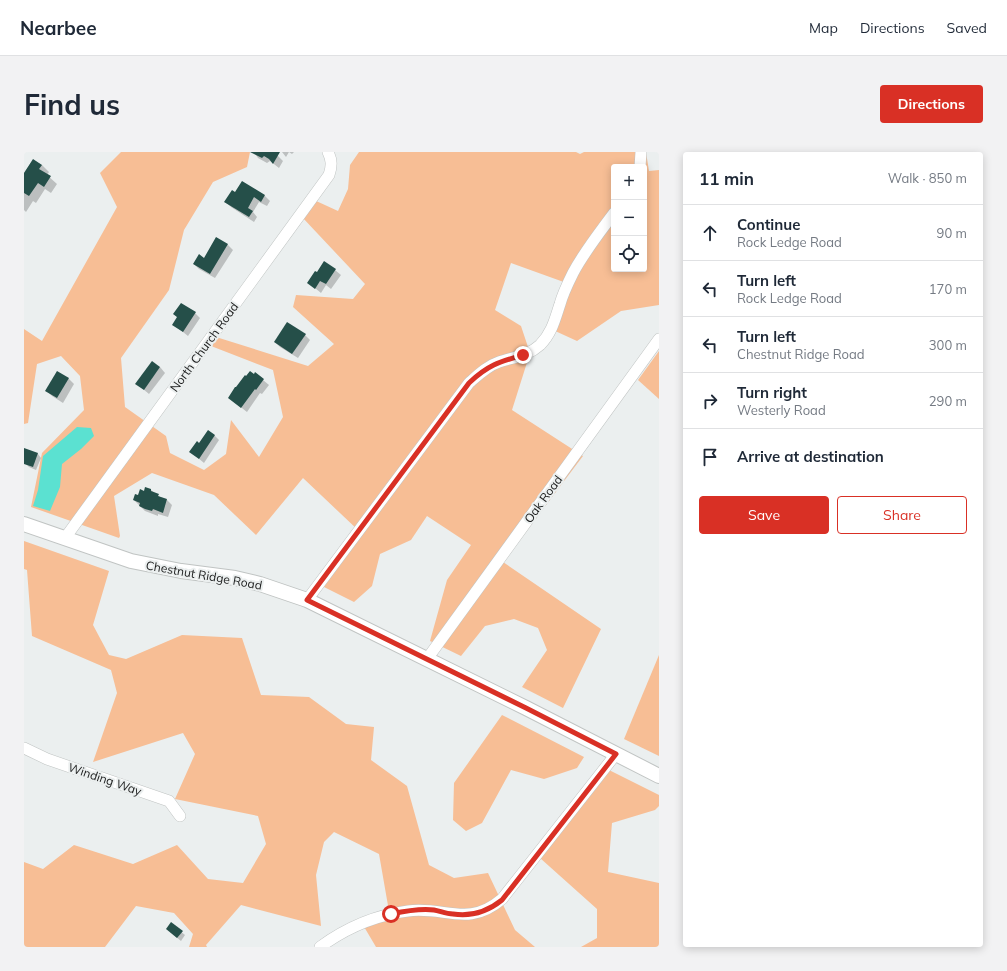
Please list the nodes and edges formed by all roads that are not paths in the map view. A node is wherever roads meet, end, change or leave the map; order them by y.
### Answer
1 (328, 152) edge
2 (641, 152) edge
3 (640, 164) edge
4 (611, 217) edge
5 (659, 339) edge
6 (24, 524) edge
7 (65, 538) junction
8 (307, 600) junction
9 (427, 659) junction
10 (24, 748) edge
11 (616, 754) junction
12 (659, 776) edge
13 (180, 816) dead end
14 (320, 947) edge

1 - 7 street, North Church Road
2 - 3 street
4 - 8 street
5 - 9 street, Oak Road
6 - 7 main road, Chestnut Ridge Road
7 - 8 main road, Chestnut Ridge Road
8 - 9 main road, Chestnut Ridge Road
9 - 11 main road, Chestnut Ridge Road
10 - 13 street, Winding Way
11 - 12 main road, Chestnut Ridge Road
11 - 14 street

